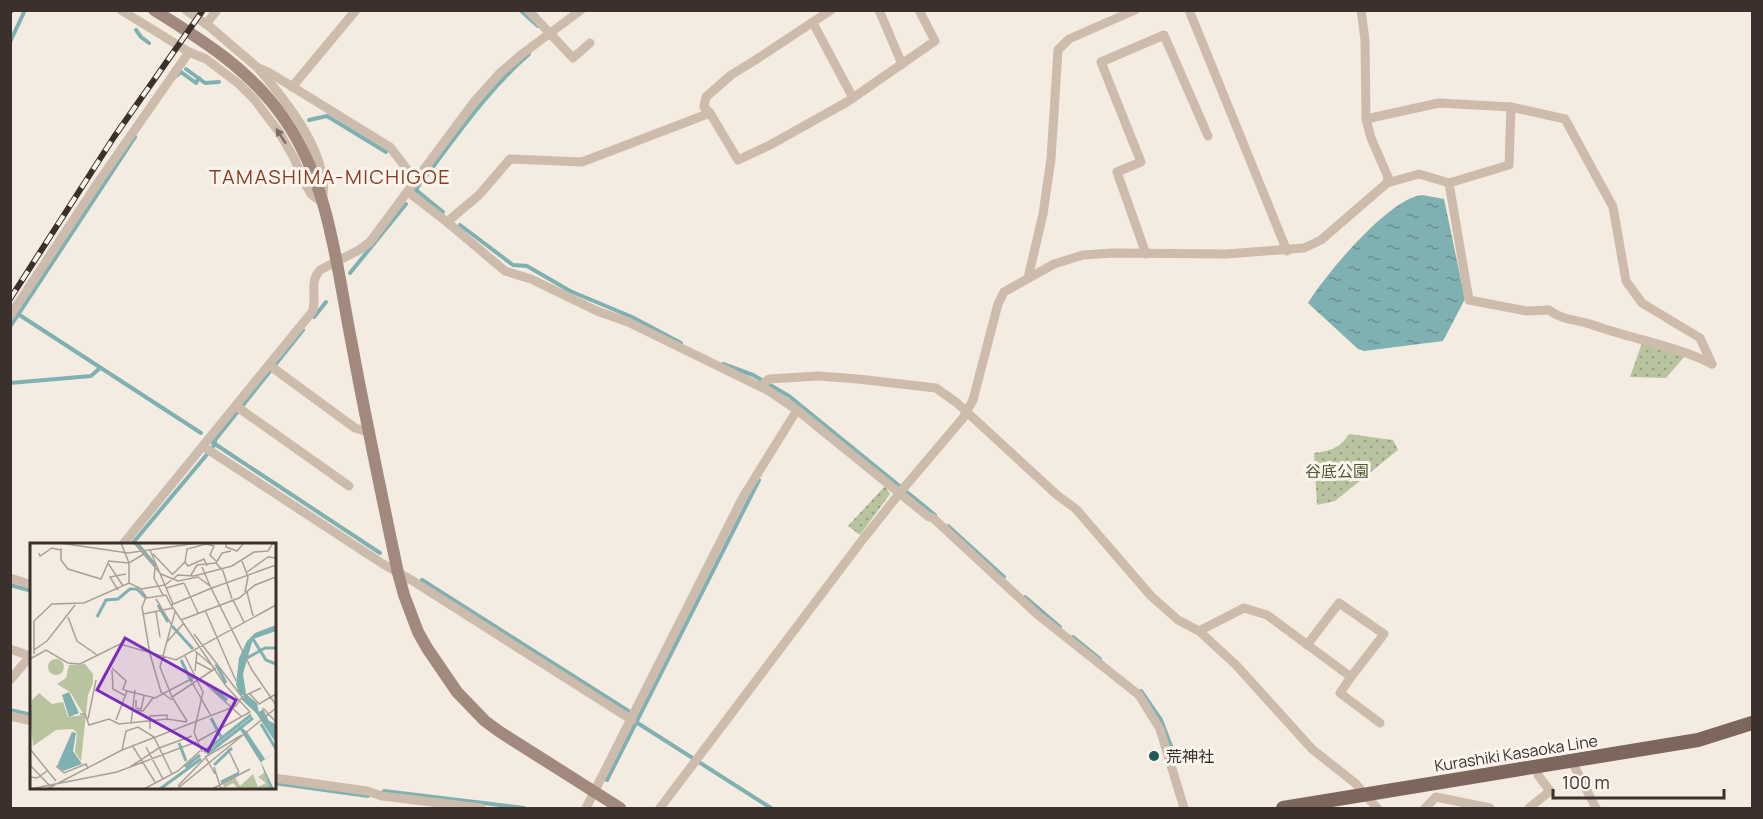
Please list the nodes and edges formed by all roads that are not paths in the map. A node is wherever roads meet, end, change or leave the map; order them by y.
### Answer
1 (121, 10) edge
2 (154, 10) edge
3 (186, 10) edge
4 (217, 10) edge
5 (356, 10) edge
6 (528, 10) edge
7 (581, 10) edge
8 (831, 10) edge
9 (879, 10) edge
10 (919, 10) edge
11 (1135, 10) edge
12 (1189, 10) edge
13 (1361, 10) edge
14 (813, 22) junction
15 (207, 24) junction
16 (551, 32) junction
17 (590, 43) dead end
18 (189, 52) junction
19 (902, 64) junction
20 (258, 68) junction
21 (292, 87) junction
22 (853, 98) junction
23 (1511, 107) junction
24 (710, 113) junction
25 (1366, 119) junction
26 (1208, 136) dead end
27 (416, 181) junction
28 (1387, 183) junction
29 (1449, 183) junction
30 (408, 192) junction
31 (322, 202) junction
32 (447, 222) junction
33 (1287, 251) junction
34 (1146, 254) junction
35 (335, 262) junction
36 (1029, 278) junction
37 (13, 312) edge
38 (272, 367) junction
39 (763, 384) junction
40 (239, 408) junction
41 (797, 410) junction
42 (967, 411) junction
43 (368, 432) junction
44 (208, 450) junction
45 (349, 486) dead end
46 (902, 490) junction
47 (124, 543) edge
48 (398, 573) junction
49 (10, 579) edge
50 (30, 584) edge
51 (1199, 631) junction
52 (1307, 645) junction
53 (10, 649) edge
54 (30, 655) edge
55 (30, 656) edge
56 (1351, 677) junction
57 (10, 680) edge
58 (10, 716) edge
59 (632, 720) junction
60 (30, 721) edge
61 (1380, 723) dead end
62 (1752, 723) edge
63 (1571, 760) junction
64 (1538, 775) dead end
65 (276, 778) edge
66 (594, 793) junction
67 (1365, 795) junction
68 (481, 808) edge
69 (586, 808) edge
70 (620, 808) edge
71 (660, 808) edge
72 (1184, 808) edge
73 (1283, 808) edge
74 (1377, 808) edge
75 (1425, 808) edge
76 (1490, 808) edge
77 (1529, 808) edge
78 (1596, 808) edge

1 - 18 street
2 - 31 street
3 - 15 street
4 - 15 street
5 - 21 street
6 - 16 street
7 - 16 street
8 - 14 street
9 - 19 street
10 - 19 street
11 - 36 street
12 - 33 street
13 - 25 street
14 - 22 street
14 - 24 street
15 - 20 street
16 - 17 street
16 - 27 street
31 -> 18 street
18 - 37 street
19 - 22 street
20 - 21 street
20 - 31 street
21 - 27 street
22 - 24 street
23 - 25 street
23 - 29 street
23 - 29 street
24 - 32 street
25 - 28 street
26 - 34 street
27 - 30 street
28 - 29 street
28 - 33 street
30 - 32 street
30 - 35 street
31 - 35 street
32 - 39 street
33 - 34 street
34 - 36 street
35 - 38 street
35 - 43 street
36 - 42 street
38 - 40 street
38 - 43 street
39 - 41 street
39 - 42 street
40 - 44 street
40 - 45 street
41 - 46 street
41 - 59 street
42 - 46 street
42 - 51 street
43 - 48 street
44 - 47 street
44 - 48 street
46 - 71 street
46 - 72 street
48 - 59 street
48 - 66 street
49 - 50 street
51 - 52 street
51 - 67 street
52 - 56 street
52 - 56 street
53 - 54 street
55 - 57 street
56 - 61 street
58 - 60 street
59 - 66 street
62 - 63 main road, Kurashiki Kasaoka Line
63 - 67 main road, Kurashiki Kasaoka Line
63 - 78 street
64 - 77 street
65 - 68 street
66 - 69 street
66 - 70 street
67 - 73 main road, Kurashiki Kasaoka Line
67 - 74 street
75 - 76 street

